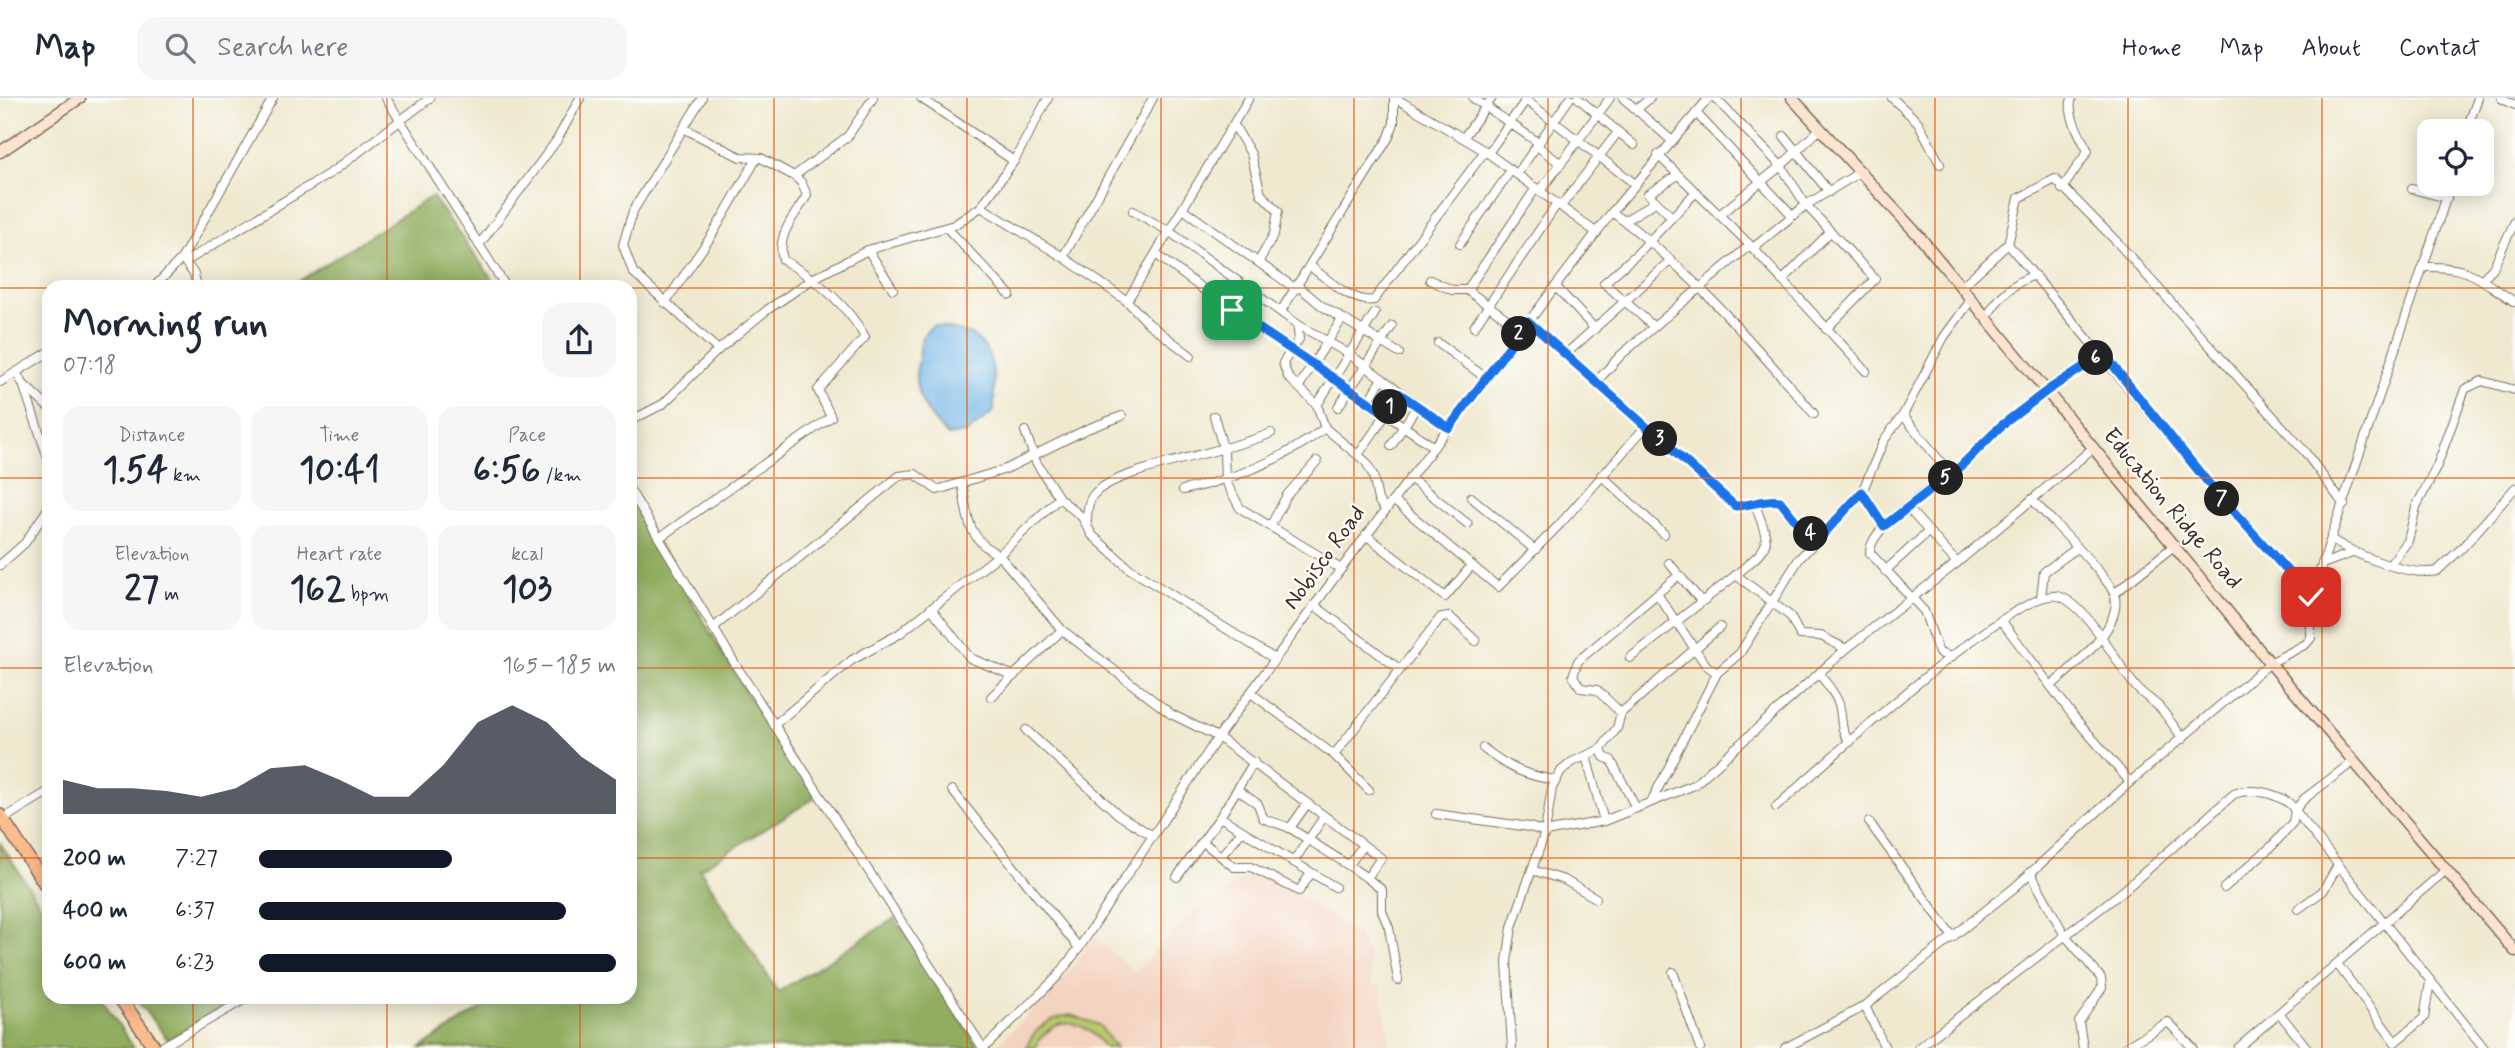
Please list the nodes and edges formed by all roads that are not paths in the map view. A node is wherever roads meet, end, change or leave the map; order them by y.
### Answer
1 (80, 98) edge
2 (273, 98) edge
3 (386, 98) edge
4 (430, 98) edge
5 (580, 98) edge
6 (702, 98) edge
7 (873, 98) edge
8 (921, 98) edge
9 (1048, 98) edge
10 (1153, 98) edge
11 (1249, 98) edge
12 (1394, 98) edge
13 (1474, 98) edge
14 (1492, 98) edge
15 (1570, 98) edge
16 (1578, 98) edge
17 (1610, 98) edge
18 (1623, 98) edge
19 (1650, 98) edge
20 (1792, 98) edge
21 (1892, 98) edge
22 (2072, 98) edge
23 (2478, 98) edge
24 (2501, 98) edge
25 (1525, 99) edge
26 (1709, 99) edge
27 (2515, 105) edge
28 (1486, 106) junction
29 (1636, 110) junction
30 (1696, 113) junction
31 (1598, 115) junction
32 (2470, 119) edge
33 (400, 121) junction
34 (1554, 121) junction
35 (1508, 122) junction
36 (1234, 125) junction
37 (1821, 128) junction
38 (685, 129) junction
39 (1618, 132) junction
40 (1784, 136) dead end
41 (1464, 137) junction
42 (1671, 140) junction
43 (1579, 142) junction
44 (1538, 144) junction
45 (1634, 145) dead end
46 (1797, 151) junction
47 (0, 152) edge
48 (1486, 152) junction
49 (1658, 155) junction
50 (1599, 157) junction
51 (757, 158) junction
52 (1014, 161) junction
53 (1561, 164) junction
54 (1940, 164) dead end
55 (1781, 166) junction
56 (1862, 171) junction
57 (1514, 172) junction
58 (1678, 175) junction
59 (794, 176) junction
60 (1760, 180) junction
61 (1637, 185) junction
62 (2062, 189) junction
63 (2412, 189) dead end
64 (1538, 190) junction
65 (1696, 192) junction
66 (1829, 192) junction
67 (1648, 194) junction
68 (2446, 198) joint
69 (1652, 204) dead end
70 (1559, 205) junction
71 (1805, 205) junction
72 (981, 207) junction
73 (1133, 211) dead end
74 (1187, 212) dead end
75 (1612, 212) junction
76 (1719, 215) junction
77 (1792, 215) junction
78 (1672, 217) junction
79 (1626, 220) junction
80 (2515, 221) edge
81 (947, 228) junction
82 (1170, 232) junction
83 (1830, 232) junction
84 (1597, 233) junction
85 (1651, 239) junction
86 (1460, 244) dead end
87 (2008, 244) junction
88 (479, 245) junction
89 (1752, 246) junction
90 (868, 250) junction
91 (1157, 255) junction
92 (1063, 257) junction
93 (184, 260) junction
94 (1671, 260) junction
95 (1259, 261) junction
96 (1310, 266) junction
97 (2424, 267) junction
98 (2035, 275) junction
99 (814, 278) junction
100 (2483, 278) junction
101 (162, 280) edge
102 (195, 280) edge
103 (502, 280) edge
104 (1430, 280) dead end
105 (1782, 281) junction
106 (1297, 287) junction
107 (1961, 287) junction
108 (1699, 288) junction
109 (893, 289) dead end
110 (1558, 289) dead end
111 (1467, 290) junction
112 (1010, 295) dead end
113 (1971, 300) junction
114 (1127, 301) junction
115 (1628, 302) junction
116 (2515, 302) edge
117 (665, 303) junction
118 (1488, 305) junction
119 (1281, 312) junction
120 (1375, 313) dead end
121 (1986, 318) junction
122 (1342, 319) junction
123 (1528, 321) junction
124 (1297, 324) junction
125 (1392, 327) dead end
126 (1474, 327) dead end
127 (1653, 327) junction
128 (1595, 329) junction
129 (1826, 329) junction
130 (1522, 330) junction
131 (1361, 331) junction
132 (1329, 341) junction
133 (1438, 342) dead end
134 (1381, 343) junction
135 (1292, 349) junction
136 (718, 350) junction
137 (1399, 353) dead end
138 (1567, 353) junction
139 (1349, 354) junction
140 (42, 356) edge
141 (1191, 356) dead end
142 (2100, 356) junction
143 (1313, 363) junction
144 (1365, 368) junction
145 (1866, 371) dead end
146 (16, 372) junction
147 (1332, 377) junction
148 (1486, 378) junction
149 (1381, 380) junction
150 (1597, 381) junction
151 (0, 382) edge
152 (1301, 383) dead end
153 (23, 384) junction
154 (1350, 390) junction
155 (2048, 390) junction
156 (2515, 390) edge
157 (1400, 394) junction
158 (42, 402) edge
159 (1368, 402) junction
160 (1317, 405) junction
161 (1417, 406) junction
162 (1338, 407) dead end
163 (1385, 413) junction
164 (1814, 414) dead end
165 (1903, 415) junction
166 (1122, 416) dead end
167 (1214, 416) dead end
168 (637, 417) edge
169 (1404, 426) junction
170 (1646, 426) junction
171 (1325, 428) junction
172 (1449, 428) junction
173 (1025, 431) dead end
174 (1270, 433) dead end
175 (42, 440) edge
176 (1391, 446) dead end
177 (1434, 447) junction
178 (2093, 448) junction
179 (1224, 451) junction
180 (1358, 455) junction
181 (1034, 456) junction
182 (1317, 461) dead end
183 (1601, 475) junction
184 (1951, 475) junction
185 (1410, 478) junction
186 (1225, 480) junction
187 (962, 482) junction
188 (2515, 488) edge
189 (1183, 490) dead end
190 (1862, 492) junction
191 (1059, 498) junction
192 (1471, 498) dead end
193 (2032, 499) junction
194 (1394, 500) junction
195 (637, 502) edge
196 (1755, 505) junction
197 (2344, 505) junction
198 (1907, 507) junction
199 (1385, 509) junction
200 (42, 518) edge
201 (1468, 524) dead end
202 (1087, 525) junction
203 (1271, 525) junction
204 (1884, 526) junction
205 (1928, 531) junction
206 (1664, 534) dead end
207 (1366, 535) junction
208 (659, 538) junction
209 (1818, 540) junction
210 (2332, 540) junction
211 (2175, 545) junction
212 (2077, 548) junction
213 (1535, 550) junction
214 (2352, 552) junction
215 (999, 555) junction
216 (1670, 563) dead end
217 (1957, 563) junction
218 (2391, 563) junction
219 (2322, 564) junction
220 (0, 565) edge
221 (1472, 565) junction
222 (1341, 569) junction
223 (1885, 571) junction
224 (1679, 575) junction
225 (1737, 575) junction
226 (2115, 593) junction
227 (1657, 594) junction
228 (1912, 596) junction
229 (2040, 597) junction
230 (2311, 597) junction
231 (1701, 601) junction
232 (1772, 601) junction
233 (1314, 606) junction
234 (931, 608) junction
235 (2001, 620) junction
236 (1675, 621) junction
237 (1720, 627) dead end
238 (713, 628) junction
239 (1062, 630) junction
240 (2100, 636) junction
241 (1476, 641) dead end
242 (1694, 648) junction
243 (1846, 649) junction
244 (1939, 653) junction
245 (1952, 657) junction
246 (1630, 658) dead end
247 (1275, 659) junction
248 (2270, 663) junction
249 (1398, 668) junction
250 (1937, 668) junction
251 (1717, 673) junction
252 (1820, 675) junction
253 (1014, 676) junction
254 (2051, 686) junction
255 (1251, 693) junction
256 (991, 697) dead end
257 (1620, 713) junction
258 (774, 725) junction
259 (1026, 730) dead end
260 (1218, 737) junction
261 (2183, 739) junction
262 (1850, 742) junction
263 (1483, 748) dead end
264 (1601, 750) junction
265 (1334, 755) junction
266 (1586, 756) junction
267 (2354, 761) junction
268 (1254, 762) junction
269 (1556, 780) junction
270 (2130, 782) junction
271 (951, 790) dead end
272 (1238, 790) junction
273 (1370, 790) dead end
274 (42, 794) edge
275 (1651, 802) junction
276 (1307, 804) junction
277 (1776, 807) dead end
278 (1636, 808) junction
279 (2295, 810) junction
280 (1436, 814) dead end
281 (1, 817) edge
282 (1220, 817) junction
283 (1324, 817) junction
284 (1604, 821) junction
285 (1869, 822) dead end
286 (1290, 828) junction
287 (1242, 831) junction
288 (1545, 832) junction
289 (1153, 836) junction
290 (1308, 841) junction
291 (1203, 842) junction
292 (1363, 845) junction
293 (1222, 855) junction
294 (1293, 862) junction
295 (1349, 865) junction
296 (2338, 865) junction
297 (1532, 870) junction
298 (2446, 870) junction
299 (2031, 872) junction
300 (1311, 873) junction
301 (1177, 877) dead end
302 (1367, 878) junction
303 (42, 879) edge
304 (1335, 887) dead end
305 (2224, 888) dead end
306 (1596, 898) dead end
307 (2298, 909) dead end
308 (2383, 922) junction
309 (2064, 934) junction
310 (1953, 937) junction
311 (2513, 945) edge
312 (1079, 948) junction
313 (2338, 965) junction
314 (1673, 972) dead end
315 (1398, 980) dead end
316 (2430, 982) junction
317 (124, 1004) edge
318 (236, 1004) edge
319 (1865, 1006) junction
320 (2280, 1014) junction
321 (157, 1048) edge
322 (984, 1048) edge
323 (1512, 1048) edge
324 (1700, 1048) edge
325 (1785, 1048) edge
326 (1885, 1048) edge
327 (1919, 1048) edge
328 (2083, 1048) edge
329 (2124, 1048) edge
330 (2193, 1048) edge
331 (2238, 1048) edge
332 (2307, 1048) edge
333 (2484, 1048) edge

1 - 47 main road
2 - 93 street
3 - 33 street
4 - 33 street
5 - 88 street
6 - 38 street
7 - 59 street
8 - 52 street
9 - 52 street
10 - 92 street
11 - 36 street
12 - 41 street
12 - 96 street
13 - 28 street
14 - 28 street
15 - 34 street
16 - 31 street
17 - 31 street
18 - 29 street
19 - 29 street
20 - 37 main road, Education Ridge Road
21 - 54 street
22 - 62 street
23 - 32 street
24 - 27 street
25 - 34 street
25 - 35 street
26 - 30 street, Nobisco Road
26 - 55 street
28 - 35 street
28 - 41 street
29 - 42 street
30 - 42 street, Nobisco Road
30 - 60 street
31 - 39 street
31 - 43 street
33 - 88 street
33 - 93 street
34 - 43 street
34 - 44 street
35 - 44 street
35 - 48 street
36 - 82 street
36 - 95 street
37 - 46 street
37 - 56 main road, Education Ridge Road
38 - 51 street
38 - 117 street
39 - 45 street
39 - 50 street
40 - 46 street
41 - 48 street
42 - 49 street, Nobisco Road
43 - 50 street
43 - 53 street
44 - 53 street
44 - 57 street
46 - 55 street
46 - 66 street
48 - 57 street
48 - 96 street
49 - 58 street
49 - 61 street, Nobisco Road
50 - 61 street
50 - 70 street
51 - 59 street
51 - 117 street
52 - 72 street
53 - 64 street
55 - 60 street
55 - 71 street
56 - 66 street
56 - 107 main road, Education Ridge Road
57 - 64 street
57 - 86 street
58 - 65 street
58 - 67 street
59 - 99 street
60 - 76 street
60 - 77 street
61 - 67 street
61 - 75 street, Nobisco Road
62 - 87 street
62 - 197 street
63 - 68 street
64 - 70 street
64 - 111 street
65 - 76 street
65 - 78 street
66 - 71 street
67 - 78 street
68 - 97 street
69 - 79 street
70 - 84 street
70 - 118 street
71 - 77 street
71 - 83 street
72 - 81 street
72 - 92 street
73 - 82 street
74 - 95 street
75 - 79 street
75 - 84 street, Nobisco Road
76 - 89 street
77 - 89 street
78 - 85 street
79 - 85 street
80 - 100 street
81 - 90 street
81 - 112 street
82 - 91 street
82 - 119 street
83 - 105 street
83 - 129 street
84 - 123 street, Nobisco Road
85 - 94 street
85 - 115 street
87 - 98 street
87 - 107 street
88 - 103 street
89 - 105 street
89 - 108 street
90 - 99 street
90 - 109 street
91 - 114 street
91 - 135 street
92 - 114 street
93 - 101 street
93 - 102 street
94 - 108 street
94 - 115 street
95 - 106 street
96 - 106 street
97 - 100 street
97 - 197 street
98 - 121 street
98 - 142 street
99 - 136 street
99 - 208 street
100 - 116 street
104 - 111 street
105 - 129 street
106 - 119 street
106 - 122 street
107 - 113 main road, Education Ridge Road
108 - 127 street
108 - 164 street
110 - 128 street
111 - 118 street
113 - 121 main road, Education Ridge Road
113 - 165 street
114 - 141 street
115 - 127 street
115 - 128 street
117 - 136 street
118 - 126 street
118 - 130 street
119 - 124 street
120 - 131 street
121 - 155 main road, Education Ridge Road
122 - 131 street
122 - 132 street
123 - 130 street, Nobisco Road
123 - 138 street
124 - 132 street
124 - 135 street
125 - 134 street
127 - 150 street
128 - 138 street
129 - 145 street
130 - 148 street, Nobisco Road
131 - 134 street
131 - 139 street
132 - 139 street
132 - 143 street
133 - 148 street
134 - 137 street
134 - 144 street
135 - 143 street
135 - 160 street
136 - 168 street
138 - 150 street
139 - 144 street
139 - 147 street
140 - 146 street
142 - 155 street
142 - 230 street
143 - 147 street
143 - 152 street
144 - 149 street
144 - 154 street
146 - 151 street
146 - 153 street
147 - 154 street
147 - 160 street
148 - 172 street, Nobisco Road
149 - 157 street
149 - 159 street
150 - 170 street
153 - 158 street
153 - 175 street
154 - 159 street
154 - 162 street
155 - 178 main road, Education Ridge Road
155 - 184 street
156 - 218 street
157 - 161 street
157 - 163 street
159 - 163 street
160 - 171 street
161 - 169 street
161 - 172 street
163 - 169 street
163 - 180 street
165 - 184 street
165 - 190 street
166 - 181 street
167 - 179 street
169 - 176 street
169 - 177 street
170 - 183 street
170 - 196 street
171 - 180 street
171 - 186 street
172 - 177 street, Nobisco Road
173 - 181 street
174 - 179 street
177 - 185 street, Nobisco Road
178 - 193 street
178 - 211 main road, Education Ridge Road
179 - 186 street
179 - 202 street
180 - 199 street
181 - 187 street
181 - 191 street
182 - 203 street
183 - 206 street
183 - 213 street
184 - 198 street
185 - 194 street, Nobisco Road
185 - 201 street
186 - 189 street
186 - 203 street
187 - 215 street
187 - 238 street
188 - 218 street
190 - 204 street
190 - 209 street
191 - 202 street
191 - 215 street
192 - 213 street
193 - 212 street
193 - 217 street
194 - 199 street, Nobisco Road
194 - 221 street
195 - 208 street
196 - 209 street
196 - 225 street
197 - 210 street
198 - 204 street
198 - 205 street
199 - 207 street, Nobisco Road
200 - 220 street
202 - 247 street
203 - 222 street
204 - 223 street
205 - 217 street
205 - 223 street
207 - 221 street
207 - 222 street, Nobisco Road
208 - 238 street
209 - 232 street
210 - 214 street
210 - 219 street
211 - 226 street
211 - 248 main road, Education Ridge Road
212 - 226 street
212 - 229 street
213 - 221 street
214 - 218 street
214 - 219 street
215 - 234 street
215 - 239 street
216 - 224 street
217 - 228 street
219 - 230 street
222 - 233 street, Nobisco Road
223 - 228 street
224 - 227 street
224 - 231 street
225 - 231 street
225 - 232 street
226 - 240 street
227 - 236 street
227 - 257 street
228 - 243 street
228 - 244 street
229 - 235 street
229 - 240 street
230 - 248 street
231 - 236 street
232 - 243 street
232 - 251 street
233 - 247 street, Nobisco Road
233 - 249 street
234 - 253 street
234 - 258 street
235 - 245 street
235 - 254 street
236 - 242 street
236 - 246 street
237 - 242 street
238 - 258 street
239 - 253 street
239 - 260 street
240 - 254 street
240 - 261 street
241 - 249 street
242 - 251 street
242 - 257 street
243 - 252 street
244 - 245 street
244 - 250 street
245 - 250 street
247 - 255 street, Nobisco Road
248 - 261 street
248 - 267 main road, Education Ridge Road
249 - 265 street
250 - 262 street
251 - 275 street
252 - 262 street
252 - 275 street
253 - 256 street
254 - 270 street
255 - 260 street, Nobisco Road
255 - 265 street
257 - 264 street
258 - 322 street
259 - 289 street
260 - 268 street
260 - 289 street, Nobisco Road
261 - 270 street
262 - 277 street
263 - 269 street
264 - 266 street
264 - 278 street
265 - 273 street
266 - 269 street
266 - 284 street
267 - 279 street
267 - 298 main road, Education Ridge Road
268 - 272 street
268 - 276 street
269 - 288 street
270 - 299 street
271 - 312 street
272 - 282 street
272 - 286 street
274 - 281 street
275 - 278 street
276 - 283 street
276 - 286 street
278 - 284 street
279 - 296 street
279 - 305 street
279 - 309 street
280 - 288 street
281 - 303 highway
282 - 287 street
282 - 291 street
283 - 290 street
283 - 292 street
284 - 288 street
285 - 310 street
286 - 290 street
287 - 293 street
287 - 294 street
288 - 297 street
289 - 312 street, Nobisco Road
290 - 294 street
290 - 295 street
291 - 293 street
291 - 301 street
292 - 295 street
292 - 302 street
293 - 300 street
294 - 300 street
295 - 302 street
296 - 307 street
296 - 308 street
297 - 306 street
297 - 323 street
298 - 308 street
298 - 311 main road, Education Ridge Road
299 - 309 street
299 - 310 street
300 - 304 street
302 - 315 street
308 - 313 street
308 - 316 street
309 - 327 street
309 - 328 street
310 - 319 street
312 - 322 street, Nobisco Road
313 - 316 street
313 - 320 street
314 - 324 street
316 - 333 street
317 - 321 highway
318 - 321 street
319 - 325 street
319 - 326 street
320 - 331 street
320 - 332 street
329 - 330 street

